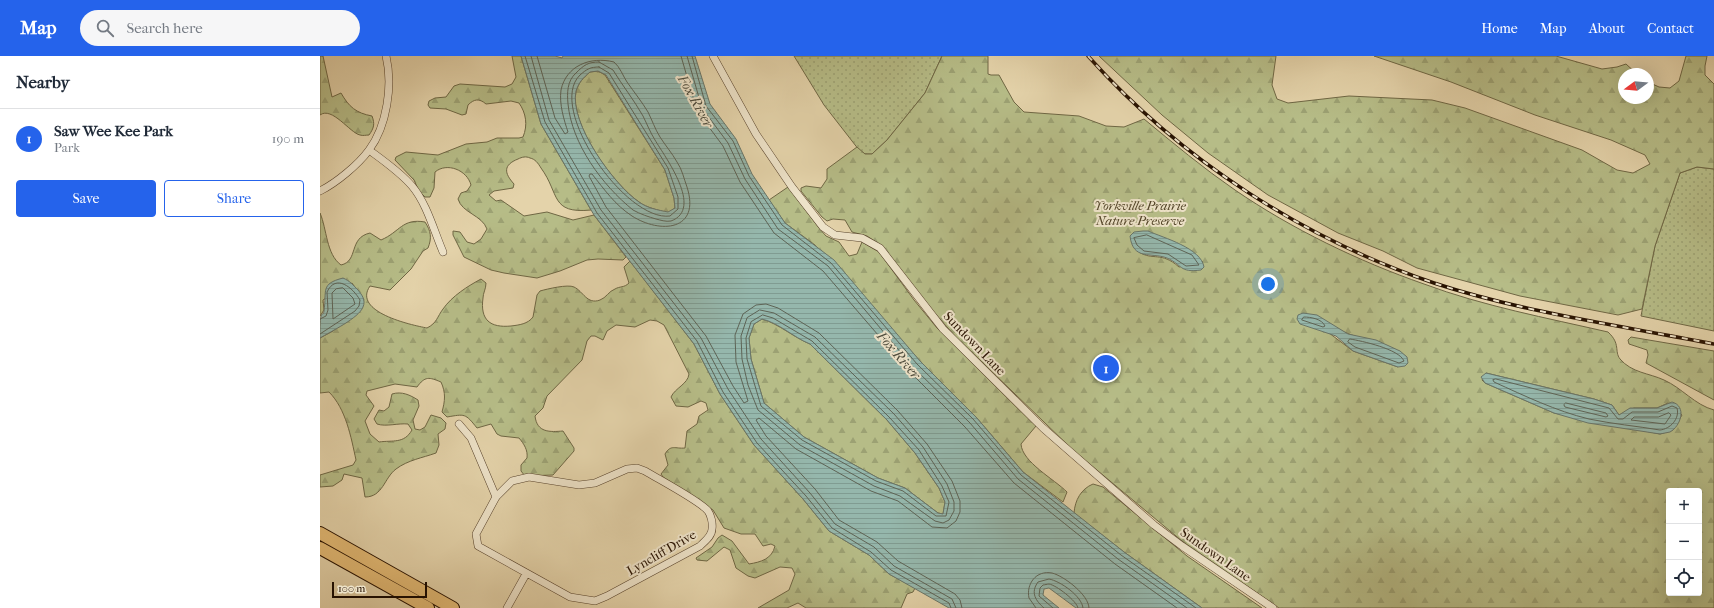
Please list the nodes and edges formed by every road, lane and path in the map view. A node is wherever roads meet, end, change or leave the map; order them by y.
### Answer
1 (386, 56) edge
2 (713, 56) edge
3 (369, 150) junction
4 (320, 191) edge
5 (443, 252) dead end
6 (459, 424) dead end
7 (496, 497) junction
8 (320, 533) edge
9 (320, 548) edge
10 (526, 574) junction
11 (428, 608) edge
12 (453, 608) edge
13 (507, 608) edge
14 (1273, 608) edge

1 - 3 street
2 - 14 street, Sundown Lane
3 - 4 street
3 - 5 street
6 - 7 street
7 - 10 street, Lyncliff Drive
7 - 10 street, Lyncliff Drive
8 - 12 main road
9 - 11 main road
10 - 13 street

